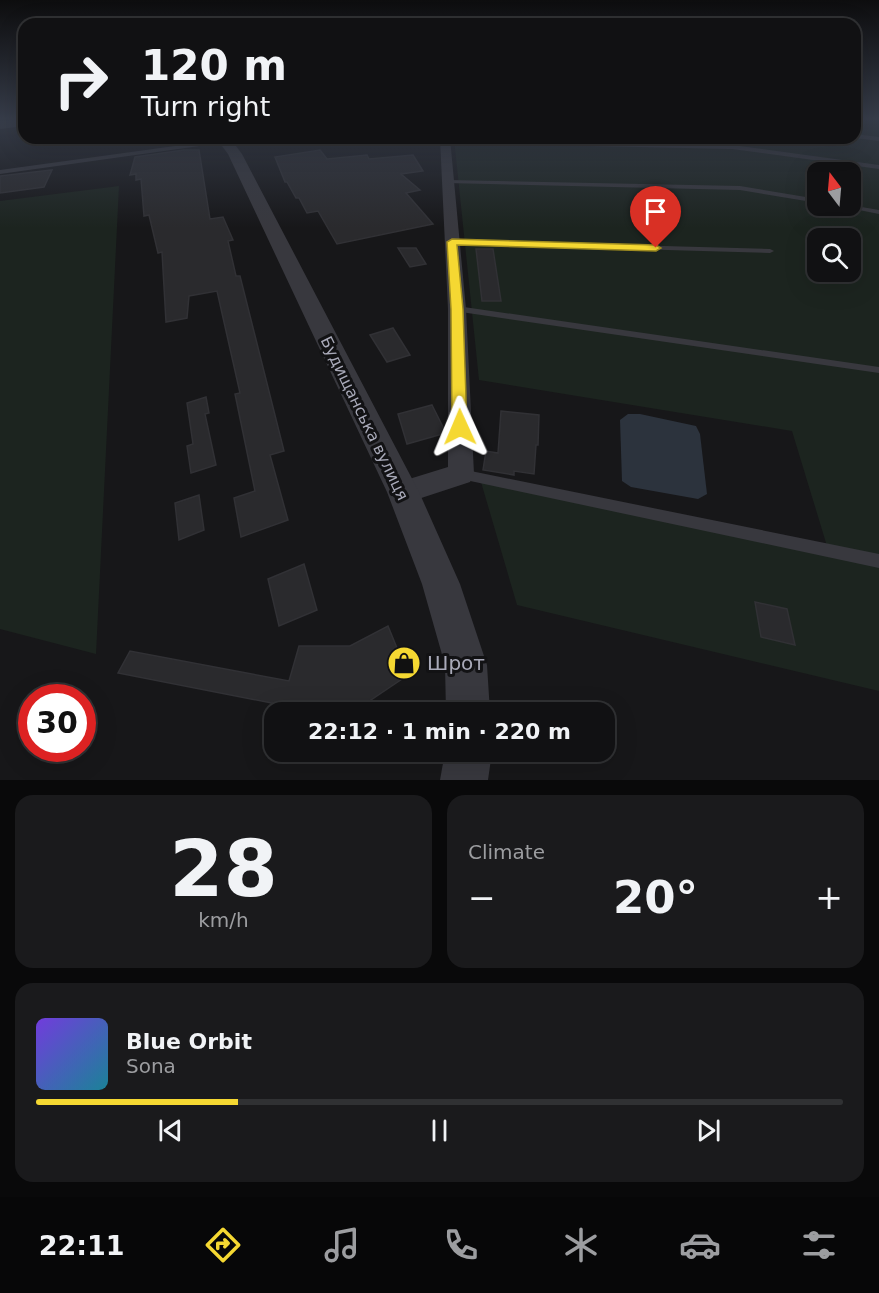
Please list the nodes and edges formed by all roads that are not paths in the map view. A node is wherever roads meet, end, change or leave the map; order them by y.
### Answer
1 (116, 155) edge
2 (236, 155) edge
3 (446, 155) edge
4 (794, 155) edge
5 (879, 167) edge
6 (0, 172) edge
7 (448, 182) junction
8 (807, 199) edge
9 (861, 209) edge
10 (879, 212) edge
11 (452, 242) junction
12 (770, 251) dead end
13 (457, 309) junction
14 (879, 370) edge
15 (461, 474) junction
16 (403, 492) junction
17 (879, 561) edge
18 (468, 702) edge
19 (467, 762) edge
20 (464, 780) edge

1 - 6 lane
2 - 16 street, Будищанська вулиця
3 - 7 street
4 - 5 lane
7 - 8 lane
7 - 11 street
9 - 10 lane
11 - 12 lane
11 - 13 street
13 - 14 lane
13 - 15 street
15 - 16 street
15 - 17 lane
16 - 18 street, Будищанська вулиця
19 - 20 street

